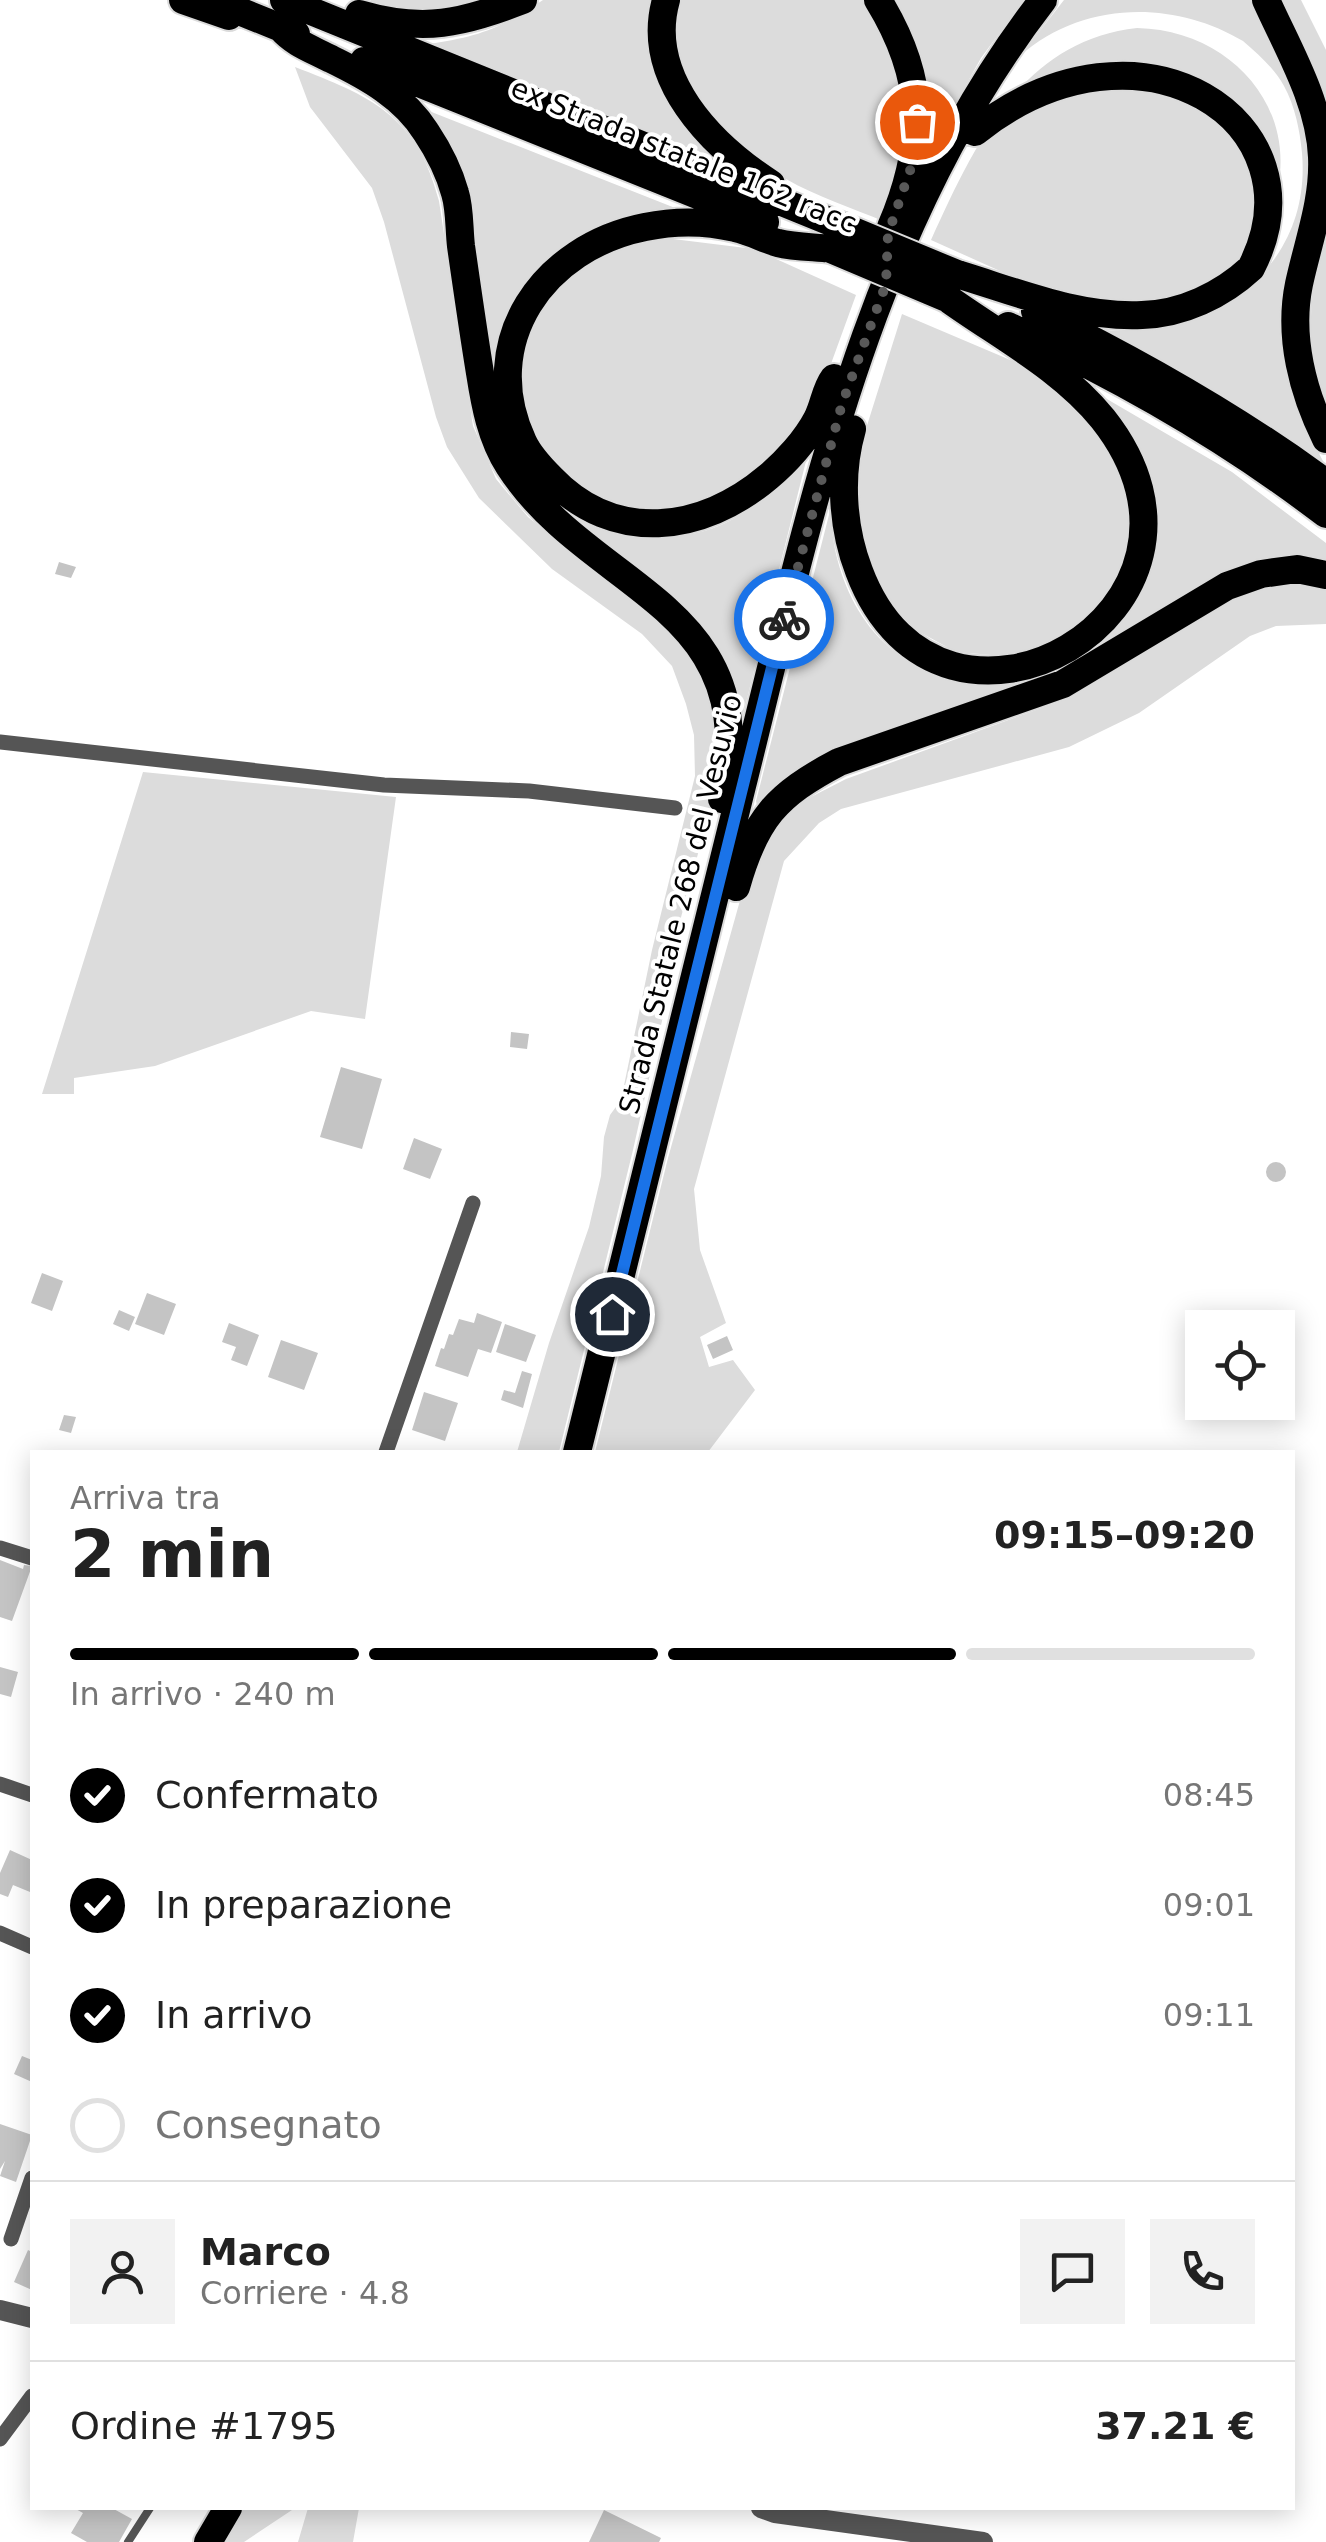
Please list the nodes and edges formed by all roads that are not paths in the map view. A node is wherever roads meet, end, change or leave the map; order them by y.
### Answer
1 (183, 0) edge
2 (212, 0) edge
3 (320, 0) edge
4 (522, 0) edge
5 (666, 0) edge
6 (878, 0) edge
7 (1042, 0) edge
8 (1266, 0) edge
9 (277, 16) edge
10 (386, 31) junction
11 (1030, 65) dead end
12 (1296, 156) dead end
13 (908, 228) junction
14 (836, 237) junction
15 (952, 286) junction
16 (882, 293) junction
17 (865, 336) junction
18 (1326, 440) edge
19 (1326, 483) edge
20 (1326, 514) edge
21 (1326, 575) edge
22 (0, 742) edge
23 (675, 808) dead end
24 (690, 995) junction
25 (675, 1058) junction
26 (473, 1202) dead end
27 (387, 1450) edge
28 (577, 1450) edge
29 (0, 1548) edge
30 (30, 1557) edge
31 (0, 1784) edge
32 (30, 1794) edge
33 (0, 1934) edge
34 (30, 1947) edge
35 (30, 2184) edge
36 (11, 2239) dead end
37 (0, 2310) edge
38 (30, 2318) edge
39 (30, 2399) edge
40 (0, 2438) edge
41 (149, 2510) edge
42 (227, 2510) edge
43 (767, 2510) edge
44 (891, 2535) edge
45 (938, 2538) edge
46 (128, 2542) edge
47 (208, 2542) edge
48 (983, 2542) edge

1 - 9 highway
2 - 9 highway, ex Strada statale 162 racc
3 - 10 highway
4 - 10 highway
5 - 14 highway
6 - 16 highway
7 - 13 highway, Strada Statale 268 del Vesuvio
8 - 18 highway
9 - 10 highway, ex Strada statale 162 racc
9 - 14 highway, ex Strada statale 162 racc
9 - 24 highway
10 - 14 highway, ex Strada statale 162 racc
11 - 13 highway
12 - 15 highway
13 - 16 highway, Strada Statale 268 del Vesuvio
14 - 15 highway, ex Strada statale 162 racc, bridge
14 - 17 highway
15 - 16 highway
15 - 19 highway, ex Strada statale 162 racc
15 - 20 highway, ex Strada statale 162 racc
16 - 17 highway, Strada Statale 268 del Vesuvio
17 - 24 highway, Strada Statale 268 del Vesuvio
21 - 25 highway
22 - 23 street
24 - 25 highway, Strada Statale 268 del Vesuvio
25 - 28 highway, Strada Statale 268 del Vesuvio
26 - 27 street
29 - 30 street
31 - 32 street
33 - 34 street
35 - 36 street
37 - 38 street
39 - 40 street
41 - 46 lane
42 - 47 highway
43 - 44 street
44 - 45 street
45 - 48 street

